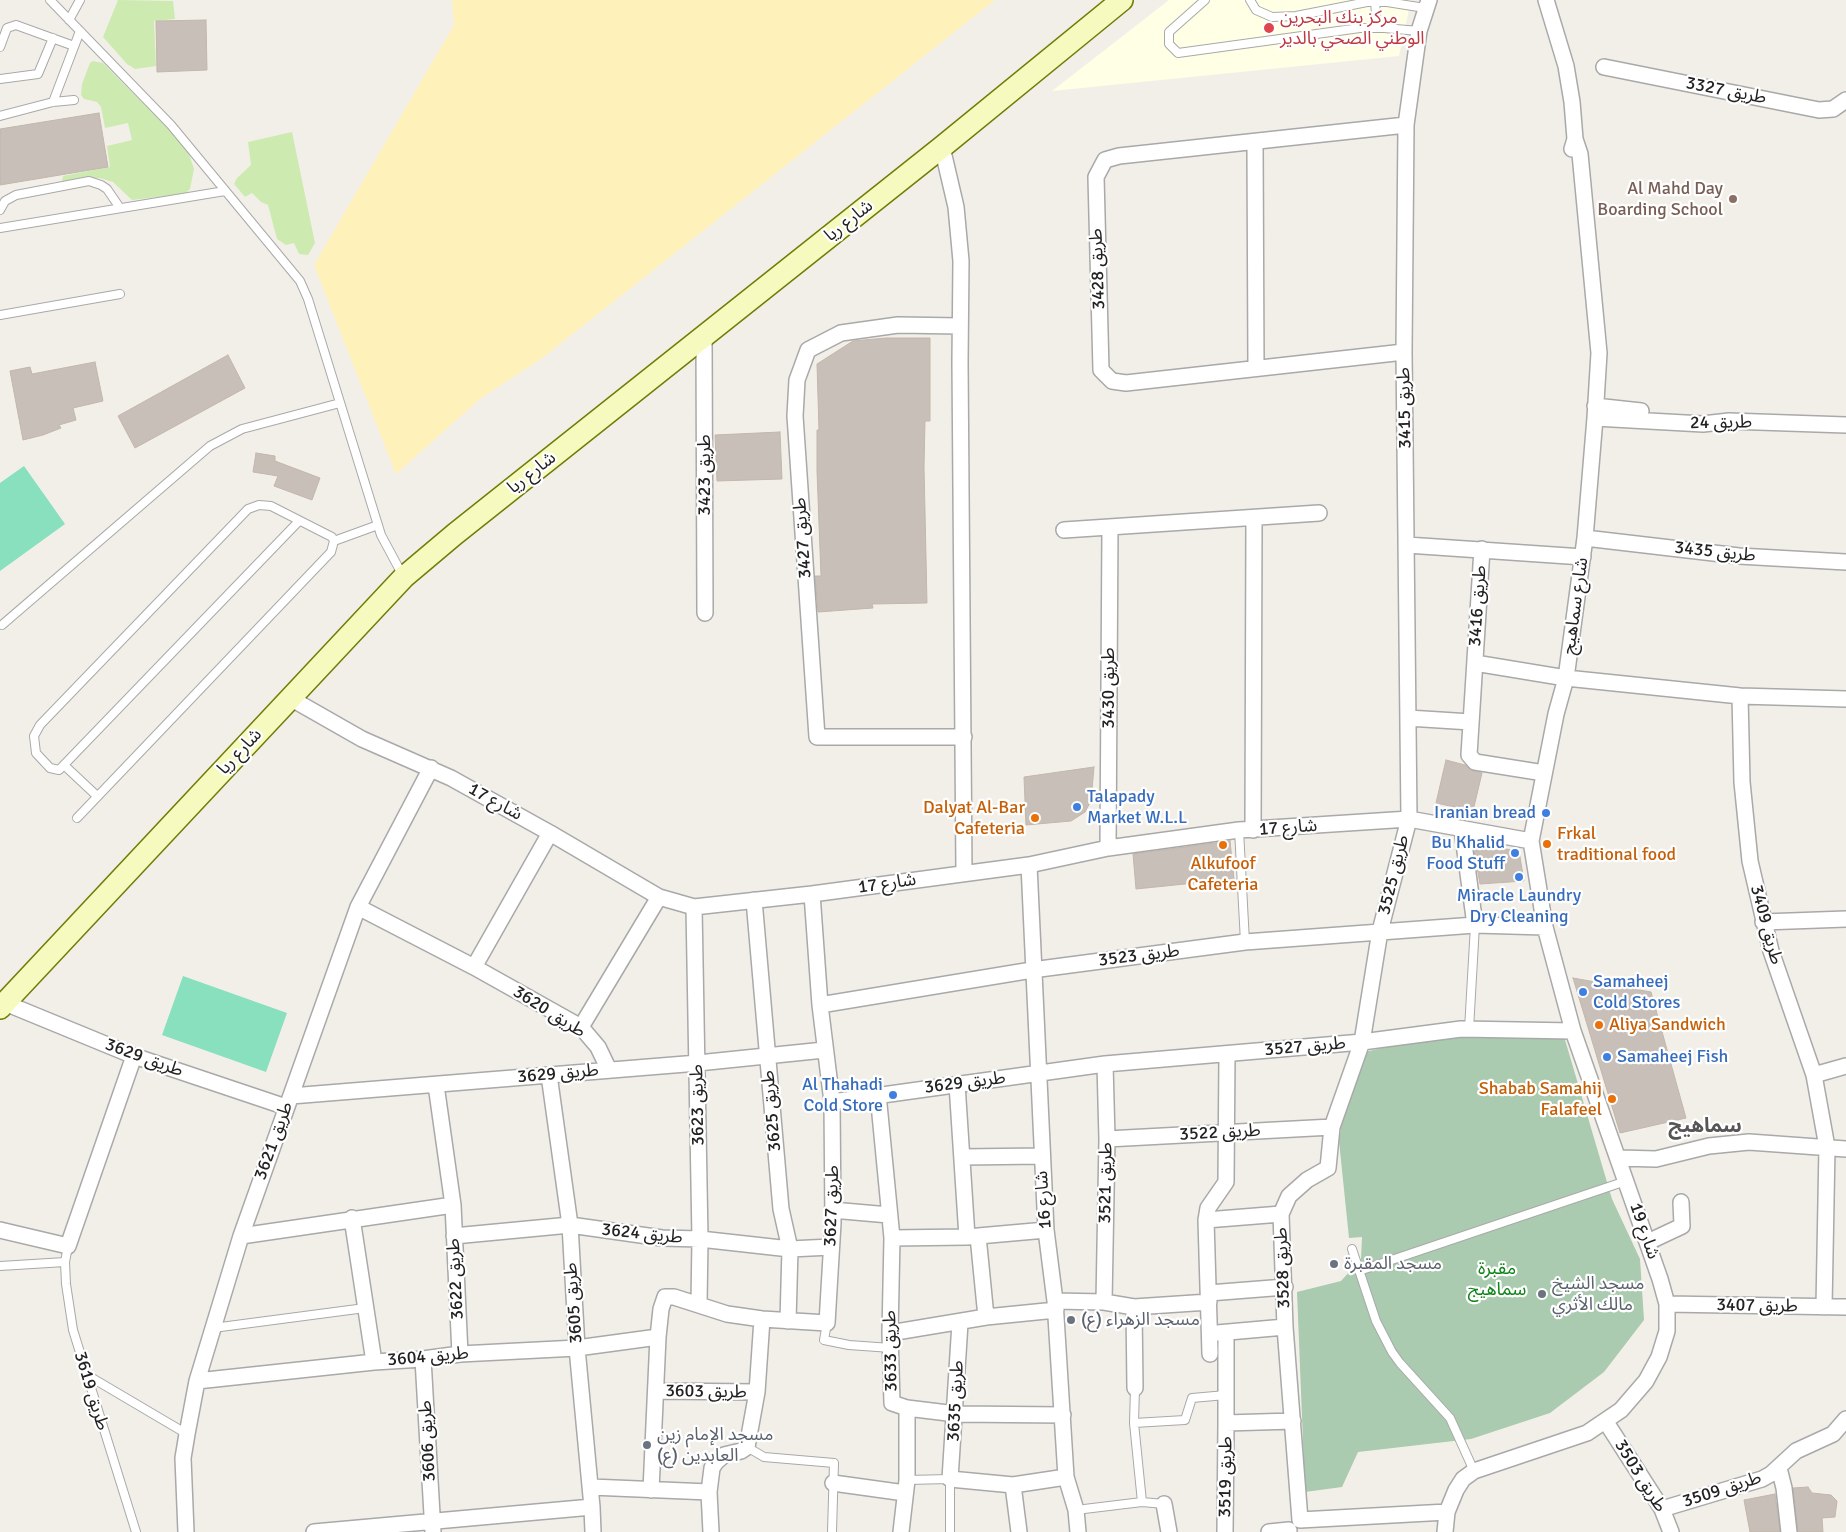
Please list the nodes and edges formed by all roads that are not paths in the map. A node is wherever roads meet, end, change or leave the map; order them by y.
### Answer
1 (50, 0) edge
2 (80, 0) edge
3 (1122, 0) edge
4 (1205, 0) edge
5 (1250, 0) edge
6 (1546, 0) edge
7 (1375, 1) junction
8 (1427, 4) edge
9 (69, 20) junction
10 (1377, 28) junction
11 (80, 31) junction
12 (1419, 31) junction
13 (53, 38) junction
14 (0, 46) edge
15 (74, 46) junction
16 (1604, 67) dead end
17 (0, 80) edge
18 (74, 100) dead end
19 (1846, 100) edge
20 (53, 102) junction
21 (0, 116) edge
22 (1406, 125) junction
23 (1255, 142) junction
24 (942, 147) junction
25 (225, 191) junction
26 (120, 208) junction
27 (0, 210) edge
28 (0, 228) edge
29 (120, 294) dead end
30 (0, 315) edge
31 (960, 326) junction
32 (704, 336) junction
33 (1404, 352) junction
34 (1256, 368) junction
35 (340, 403) junction
36 (1595, 412) junction
37 (1846, 425) edge
38 (1319, 513) dead end
39 (1254, 518) junction
40 (299, 520) junction
41 (378, 525) junction
42 (1110, 527) junction
43 (1064, 530) dead end
44 (1585, 538) junction
45 (334, 541) junction
46 (1407, 545) junction
47 (1482, 549) junction
48 (1583, 557) junction
49 (1846, 562) edge
50 (404, 577) junction
51 (705, 613) dead end
52 (2, 625) dead end
53 (1474, 663) junction
54 (1566, 678) junction
55 (1740, 696) junction
56 (290, 698) junction
57 (1846, 699) edge
58 (1408, 718) junction
59 (1471, 722) junction
60 (964, 737) junction
61 (65, 766) junction
62 (430, 768) junction
63 (1544, 773) junction
64 (97, 796) junction
65 (77, 818) dead end
66 (1409, 819) junction
67 (1462, 829) junction
68 (1246, 830) junction
69 (550, 833) junction
70 (1531, 841) junction
71 (1108, 848) junction
72 (1029, 865) junction
73 (964, 873) junction
74 (812, 894) junction
75 (659, 897) junction
76 (754, 900) junction
77 (358, 906) junction
78 (694, 907) junction
79 (1846, 919) edge
80 (1764, 922) junction
81 (1474, 925) junction
82 (1545, 928) junction
83 (1380, 931) junction
84 (1245, 942) junction
85 (474, 967) junction
86 (1032, 970) junction
87 (820, 1005) junction
88 (3, 1006) edge
89 (581, 1027) junction
90 (1469, 1029) junction
91 (1573, 1030) junction
92 (1362, 1042) junction
93 (824, 1050) junction
94 (1227, 1054) junction
95 (134, 1056) junction
96 (767, 1056) junction
97 (698, 1063) junction
98 (1105, 1064) junction
99 (1846, 1066) edge
100 (609, 1070) junction
101 (1038, 1074) junction
102 (549, 1075) junction
103 (1814, 1075) junction
104 (957, 1084) junction
105 (436, 1085) junction
106 (878, 1094) junction
107 (288, 1101) junction
108 (832, 1102) junction
109 (1332, 1127) junction
110 (1225, 1133) junction
111 (1107, 1139) junction
112 (1827, 1147) junction
113 (1846, 1149) edge
114 (1041, 1156) junction
115 (963, 1157) junction
116 (1619, 1158) junction
117 (1626, 1181) junction
118 (1681, 1202) dead end
119 (453, 1205) junction
120 (832, 1210) junction
121 (1281, 1214) junction
122 (890, 1216) junction
123 (352, 1218) junction
124 (1206, 1220) junction
125 (570, 1225) junction
126 (0, 1230) edge
127 (1046, 1230) junction
128 (241, 1236) junction
129 (454, 1236) junction
130 (972, 1236) junction
131 (892, 1238) junction
132 (700, 1239) junction
133 (1648, 1242) junction
134 (68, 1246) junction
135 (831, 1247) junction
136 (790, 1249) junction
137 (1352, 1249) dead end
138 (65, 1262) junction
139 (0, 1266) edge
140 (1359, 1271) junction
141 (1285, 1287) junction
142 (1209, 1298) junction
143 (1104, 1302) junction
144 (699, 1304) junction
145 (1667, 1304) junction
146 (1056, 1306) junction
147 (1134, 1307) junction
148 (1824, 1307) junction
149 (366, 1308) junction
150 (1846, 1308) edge
151 (986, 1317) junction
152 (762, 1319) junction
153 (788, 1321) junction
154 (827, 1323) junction
155 (960, 1323) junction
156 (1285, 1327) junction
157 (213, 1328) junction
158 (890, 1333) junction
159 (1226, 1333) junction
160 (1209, 1334) junction
161 (658, 1338) junction
162 (577, 1348) junction
163 (891, 1348) junction
164 (460, 1354) junction
165 (1210, 1354) dead end
166 (423, 1359) junction
167 (374, 1362) junction
168 (87, 1375) junction
169 (197, 1381) junction
170 (1135, 1388) joint
171 (656, 1391) junction
172 (757, 1392) junction
173 (1226, 1394) junction
174 (907, 1408) junction
175 (956, 1414) junction
176 (1063, 1416) junction
177 (1846, 1418) edge
178 (1293, 1421) junction
179 (1226, 1422) junction
180 (1606, 1422) junction
181 (1134, 1423) junction
182 (187, 1434) junction
183 (748, 1447) junction
184 (1779, 1468) junction
185 (1474, 1471) junction
186 (1066, 1477) junction
187 (950, 1479) junction
188 (833, 1483) junction
189 (1013, 1485) junction
190 (906, 1486) junction
191 (591, 1487) junction
192 (651, 1490) junction
193 (709, 1492) junction
194 (1142, 1502) junction
195 (1164, 1504) joint
196 (592, 1508) junction
197 (1662, 1509) junction
198 (1076, 1510) junction
199 (1446, 1512) junction
200 (433, 1527) edge
201 (1293, 1527) edge
202 (136, 1532) edge
203 (186, 1532) edge
204 (314, 1532) edge
205 (593, 1532) edge
206 (710, 1532) edge
207 (832, 1532) edge
208 (901, 1532) edge
209 (950, 1532) edge
210 (1019, 1532) edge
211 (1078, 1532) edge
212 (1169, 1532) edge
213 (1225, 1532) edge
214 (1269, 1532) edge
215 (1444, 1532) edge
216 (1671, 1532) edge
217 (1789, 1532) edge

1 - 9 lane
2 - 9 lane
3 - 24 main road, شارع ريا
4 - 10 lane
5 - 7 lane
6 - 36 street, شارع سماهيج
7 - 8 lane
7 - 10 lane
8 - 12 street, طريق 3415
9 - 11 lane
10 - 12 lane
11 - 15 lane
11 - 25 lane
12 - 22 street, طريق 3415
13 - 14 lane
13 - 15 lane
13 - 17 lane
15 - 20 lane
16 - 19 street, طريق 3327
18 - 20 lane
20 - 21 lane
22 - 23 street, طريق 3428
22 - 33 street, طريق 3415
23 - 34 street
23 - 34 street, طريق 3428
24 - 31 street
24 - 32 main road, شارع ريا
25 - 26 lane
25 - 35 lane
26 - 27 lane
26 - 28 lane
29 - 30 lane
31 - 60 street
31 - 60 street, طريق 3427
32 - 50 main road, شارع ريا
32 - 51 street, طريق 3423
33 - 34 street, طريق 3428
33 - 46 street, طريق 3415
35 - 41 lane
35 - 52 lane
36 - 37 street, طريق 24
36 - 44 street, شارع سماهيج
38 - 39 street
39 - 42 street
39 - 68 street
40 - 45 lane
40 - 61 lane
40 - 61 lane
41 - 45 lane
41 - 50 lane
42 - 43 street
42 - 71 street, طريق 3430
44 - 48 street, شارع سماهيج
44 - 49 street, طريق 3435
45 - 64 lane
46 - 47 street, طريق 3416
46 - 58 street, طريق 3415
47 - 48 street, طريق 3416
47 - 53 street, طريق 3416
48 - 54 street, شارع سماهيج
50 - 56 main road, شارع ريا
53 - 54 street, طريق 3416
53 - 59 street, طريق 3416
54 - 55 street
54 - 63 street, شارع سماهيج
55 - 57 street
55 - 80 street, طريق 3409
56 - 62 street, شارع 17
56 - 88 main road, شارع ريا
58 - 59 street
58 - 66 street, طريق 3415
59 - 63 street, طريق 3416
60 - 73 street
61 - 64 lane
62 - 69 street, شارع 17
62 - 77 street, طريق 3621
63 - 70 street, شارع سماهيج
64 - 65 lane
66 - 67 street, شارع 17
66 - 68 street, شارع 17
66 - 83 street, طريق 3525
67 - 70 street, شارع 17
67 - 81 street
68 - 71 street, شارع 17
68 - 84 lane
69 - 75 street, شارع 17
69 - 85 street
70 - 82 street, شارع 19
71 - 72 street, شارع 17
72 - 73 street, شارع 17
72 - 86 street, شارع 16
73 - 74 street, شارع 17
74 - 76 street, شارع 17
74 - 87 street, طريق 3627
75 - 78 street, شارع 17
75 - 89 street
76 - 78 street, شارع 17
76 - 96 street, طريق 3625
77 - 85 street, طريق 3620
77 - 107 street, طريق 3621
78 - 97 street, طريق 3623
79 - 80 street
80 - 103 street, طريق 3409
81 - 82 street, طريق 3525
81 - 83 street, طريق 3525
81 - 90 lane
82 - 91 street, شارع 19
83 - 84 street, طريق 3523
83 - 92 street, طريق 3525
84 - 86 street, طريق 3523
85 - 89 street, طريق 3620
86 - 87 street
86 - 101 street, شارع 16
87 - 93 street, طريق 3627
88 - 95 street, طريق 3629
89 - 100 street, طريق 3620
90 - 91 street, طريق 3527
90 - 92 street, طريق 3527
91 - 116 street, شارع 19
92 - 94 street, طريق 3527
92 - 109 street, طريق 3528
93 - 96 street, طريق 3629
93 - 108 street, طريق 3627
94 - 98 street, طريق 3527
94 - 110 street
95 - 107 street, طريق 3629
95 - 134 street, طريق 3619
96 - 97 street, طريق 3629
96 - 136 street, طريق 3625
97 - 100 street, طريق 3629
97 - 132 street, طريق 3623
98 - 101 street, طريق 3527
98 - 111 street, طريق 3521
99 - 103 street
100 - 102 street, طريق 3629
101 - 104 street, طريق 3629
101 - 114 street, شارع 16
102 - 105 street, طريق 3629
102 - 125 street, طريق 3605
103 - 112 street, طريق 3409
104 - 106 street, طريق 3629
104 - 115 street
105 - 107 street, طريق 3629
105 - 119 street, طريق 3622
106 - 108 street, طريق 3629
106 - 122 street, طريق 3633
107 - 128 street, طريق 3621
108 - 120 street, طريق 3627
109 - 110 street, طريق 3522
109 - 121 street, طريق 3528
110 - 111 street, طريق 3522
110 - 124 street
111 - 143 street, طريق 3521
112 - 113 street
112 - 116 street
112 - 148 street, طريق 3409
114 - 115 street
114 - 127 street, شارع 16
115 - 130 street
116 - 117 street, شارع 19
117 - 133 street, شارع 19
117 - 140 lane
118 - 133 street
119 - 123 street
119 - 129 street, طريق 3622
120 - 122 street
120 - 135 street, طريق 3627
121 - 124 street
121 - 141 street, طريق 3528
122 - 131 street, طريق 3633
123 - 128 street
123 - 149 street
124 - 142 street
125 - 129 street, طريق 3624
125 - 132 street, طريق 3624
125 - 162 street, طريق 3605
126 - 134 street
127 - 130 street
127 - 146 street, شارع 16
128 - 157 street, طريق 3621
129 - 164 street, طريق 3622
130 - 131 street
130 - 151 street
131 - 158 street, طريق 3633
132 - 136 street, طريق 3624
132 - 144 street, طريق 3623
133 - 145 street, شارع 19
134 - 138 lane, طريق 3619
135 - 136 street, طريق 3624
135 - 154 street, طريق 3627
136 - 153 street, طريق 3625
137 - 140 lane
138 - 139 lane
138 - 168 lane, طريق 3619
140 - 185 lane
141 - 142 street
141 - 156 street, طريق 3528
142 - 147 street
142 - 160 street
143 - 146 street
143 - 147 street
144 - 152 street
144 - 161 street, طريق 3603
145 - 148 street, طريق 3407
145 - 180 street, شارع 19
146 - 151 street
146 - 176 street, شارع 16
147 - 170 street
148 - 150 street, طريق 3407
149 - 157 lane
149 - 167 street
151 - 155 street
152 - 153 street
152 - 172 street, طريق 3603
153 - 154 street
154 - 163 lane, طريق 3627
155 - 158 street
155 - 175 street, طريق 3635
156 - 159 street
156 - 178 street, طريق 3528
157 - 169 street, طريق 3621
158 - 163 street, طريق 3633
159 - 160 street
159 - 173 street, طريق 3519
160 - 165 street
161 - 162 street, طريق 3604
161 - 171 street, طريق 3603
162 - 164 street, طريق 3604
162 - 191 street, طريق 3605
163 - 174 street, طريق 3633
164 - 166 street, طريق 3604
166 - 167 street, طريق 3604
166 - 200 street, طريق 3606
167 - 169 street, طريق 3604
168 - 182 lane
168 - 202 lane, طريق 3619
169 - 182 street, طريق 3621
170 - 181 lane
171 - 172 street, طريق 3603
171 - 192 street, طريق 3603
172 - 183 street, طريق 3603
173 - 179 street, طريق 3519
173 - 181 lane
174 - 175 street, طريق 3633
174 - 190 street
175 - 176 street, طريق 3633
175 - 187 street, طريق 3635
176 - 186 street, شارع 16
177 - 184 street, طريق 3509
178 - 179 street
178 - 201 street, طريق 3528
179 - 213 street, طريق 3519
180 - 185 street, شارع 19
180 - 197 street, طريق 3503
181 - 194 lane
182 - 203 street, طريق 3621
183 - 188 lane
183 - 193 street
184 - 197 street, طريق 3509
184 - 217 street, طريق 3509
185 - 199 street
186 - 189 street
186 - 198 street, شارع 16
187 - 189 street
187 - 190 lane
187 - 209 lane, طريق 3635
188 - 190 street
188 - 207 lane
189 - 210 street
190 - 208 street
191 - 192 street
191 - 196 street, طريق 3605
192 - 193 street
193 - 206 street
194 - 195 lane
194 - 198 lane
195 - 212 street
196 - 200 street
196 - 205 street, طريق 3605
197 - 216 street, طريق 3503
198 - 211 street, شارع 16
199 - 201 street
199 - 215 street
200 - 204 street
201 - 214 street

